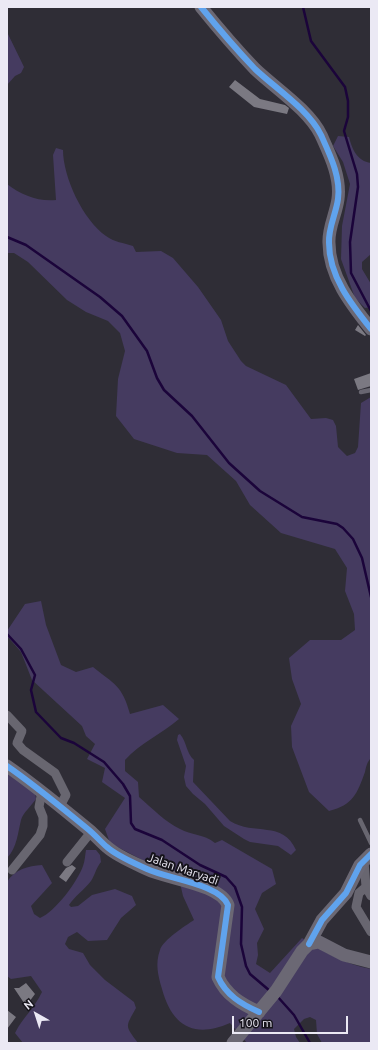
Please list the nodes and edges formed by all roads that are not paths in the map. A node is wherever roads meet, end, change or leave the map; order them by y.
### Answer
1 (201, 7) edge
2 (371, 329) edge
3 (371, 390) edge
4 (361, 392) dead end
5 (7, 715) edge
6 (7, 766) edge
7 (42, 791) junction
8 (60, 806) junction
9 (360, 820) dead end
10 (91, 832) junction
11 (371, 843) edge
12 (367, 858) edge
13 (67, 862) dead end
14 (12, 870) dead end
15 (366, 887) junction
16 (371, 896) edge
17 (371, 932) edge
18 (308, 944) junction
19 (371, 962) edge
20 (259, 1012) junction
21 (233, 1043) edge

1 - 2 street
3 - 4 lane
5 - 8 street
6 - 7 street, Jalan Maryadi
7 - 8 street, Jalan Maryadi
7 - 14 street
8 - 10 street, Jalan Maryadi
9 - 11 lane
10 - 13 street
10 - 20 street, Jalan Maryadi
12 - 15 street
12 - 18 street
15 - 16 street
15 - 17 street
18 - 19 street
18 - 20 street
20 - 21 street

